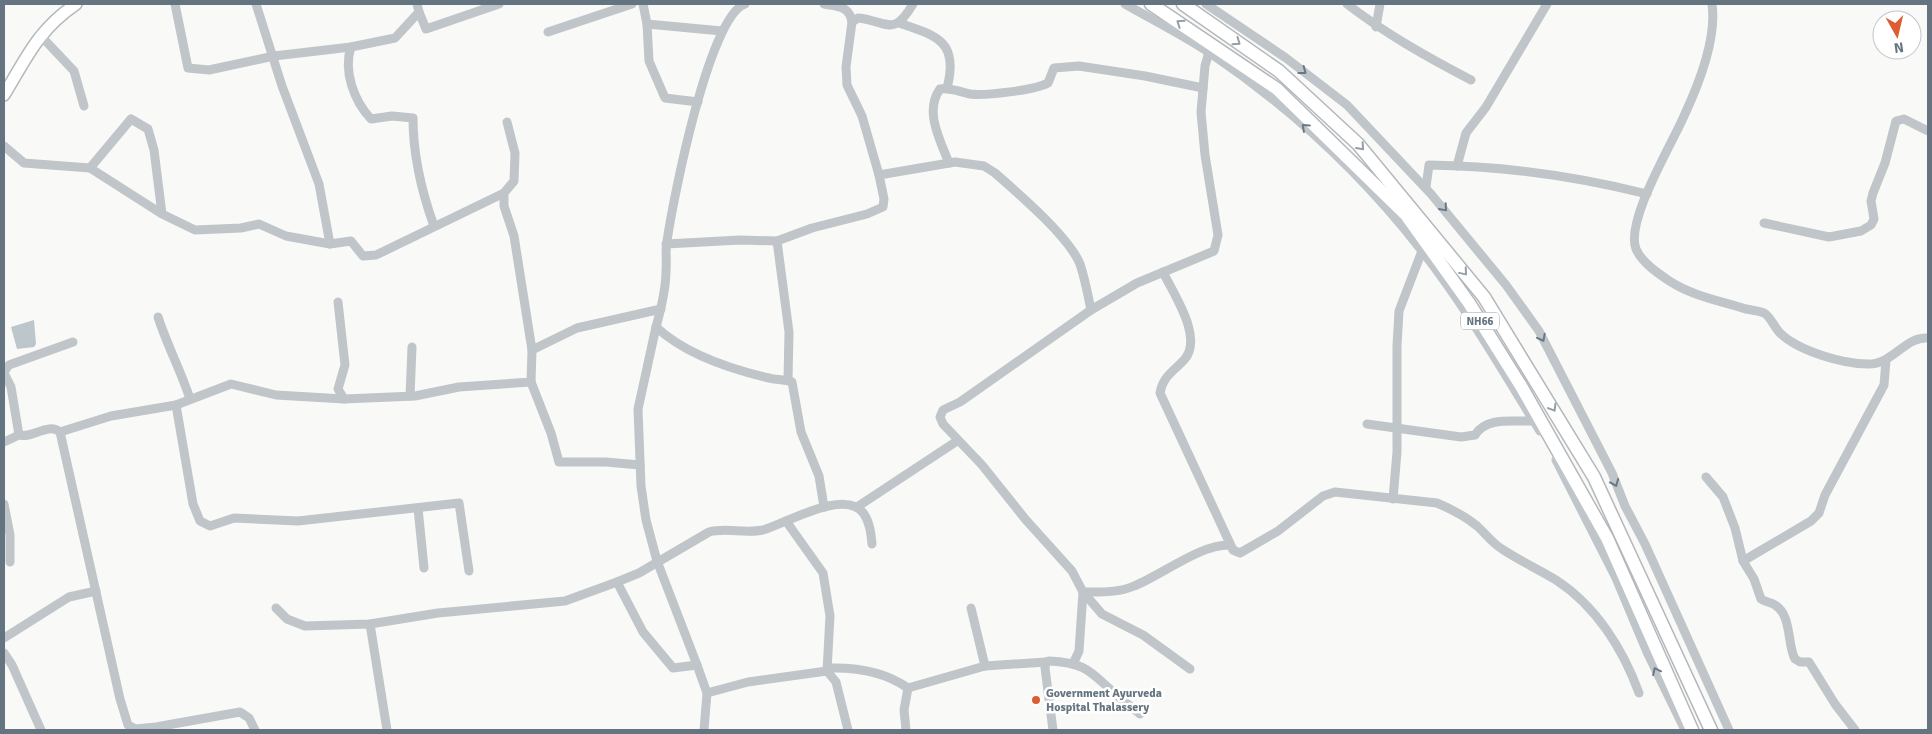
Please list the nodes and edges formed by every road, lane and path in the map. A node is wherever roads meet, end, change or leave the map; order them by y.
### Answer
1 (76, 4) edge
2 (175, 4) edge
3 (256, 4) edge
4 (499, 4) edge
5 (632, 4) edge
6 (644, 4) edge
7 (745, 4) edge
8 (824, 4) edge
9 (913, 4) edge
10 (1125, 4) edge
11 (1151, 4) edge
12 (1183, 4) edge
13 (1206, 4) edge
14 (1346, 4) edge
15 (1380, 4) edge
16 (1546, 4) edge
17 (1712, 4) edge
18 (418, 8) edge
19 (1222, 8) edge
20 (852, 22) junction
21 (899, 23) junction
22 (646, 24) junction
23 (1376, 27) junction
24 (722, 31) junction
25 (548, 32) dead end
26 (40, 35) junction
27 (351, 47) junction
28 (1209, 52) junction
29 (274, 56) junction
30 (1471, 80) dead end
31 (947, 88) junction
32 (1203, 88) junction
33 (4, 95) edge
34 (698, 102) junction
35 (84, 106) dead end
36 (507, 122) dead end
37 (1928, 131) edge
38 (4, 146) edge
39 (949, 163) junction
40 (1457, 166) junction
41 (90, 168) junction
42 (879, 175) junction
43 (1426, 187) junction
44 (504, 193) junction
45 (1647, 194) junction
46 (162, 214) junction
47 (1764, 223) dead end
48 (434, 226) junction
49 (777, 241) junction
50 (330, 244) junction
51 (666, 244) junction
52 (1422, 251) junction
53 (1163, 272) junction
54 (338, 302) dead end
55 (661, 309) junction
56 (1091, 310) junction
57 (158, 317) dead end
58 (656, 327) junction
59 (1928, 338) edge
60 (73, 342) dead end
61 (412, 347) dead end
62 (532, 350) junction
63 (1886, 360) junction
64 (4, 372) edge
65 (788, 380) junction
66 (530, 382) junction
67 (410, 396) junction
68 (190, 399) junction
69 (344, 399) junction
70 (176, 405) junction
71 (1533, 421) junction
72 (1366, 424) dead end
73 (1398, 430) junction
74 (60, 432) junction
75 (19, 435) junction
76 (958, 441) junction
77 (4, 442) edge
78 (640, 465) junction
79 (1706, 477) dead end
80 (1393, 499) junction
81 (4, 504) edge
82 (857, 507) junction
83 (418, 508) junction
84 (824, 508) junction
85 (786, 521) junction
86 (872, 544) dead end
87 (1230, 545) junction
88 (658, 561) junction
89 (1743, 561) junction
90 (10, 562) dead end
91 (424, 568) dead end
92 (469, 570) dead end
93 (617, 582) junction
94 (96, 591) junction
95 (1083, 592) junction
96 (276, 608) dead end
97 (971, 608) dead end
98 (370, 624) junction
99 (4, 638) edge
100 (4, 653) edge
101 (1046, 662) junction
102 (1073, 664) junction
103 (697, 665) junction
104 (985, 666) junction
105 (827, 669) junction
106 (1190, 669) dead end
107 (908, 688) junction
108 (707, 693) junction
109 (1639, 693) dead end
110 (1140, 714) dead end
111 (40, 730) edge
112 (255, 730) edge
113 (387, 730) edge
114 (704, 730) edge
115 (848, 730) edge
116 (906, 730) edge
117 (1053, 730) edge
118 (1685, 730) edge
119 (1692, 730) edge
120 (1711, 730) edge
121 (1729, 730) edge
122 (1855, 730) edge

1 - 26 main road
2 - 29 street
3 - 29 street
4 - 18 street
5 - 25 street
6 - 22 street
7 - 24 street
8 - 20 street
9 - 21 street
10 - 28 street
119 -> 11 highway, NH66
12 -> 120 highway, NH66
13 - 19 street
14 - 23 street
15 - 23 street
16 - 40 street
17 - 45 street
18 - 27 street
19 -> 43 street
20 - 21 street
20 - 42 street
21 - 31 street
22 - 24 street
22 - 34 street
23 - 30 street
24 - 34 street
26 - 33 main road
26 - 35 street
27 - 29 street
27 - 48 street
28 - 32 street
52 -> 28 street
29 - 50 street
31 - 32 street
31 - 39 street
32 - 53 street
34 - 51 street
36 - 44 street
37 - 47 street
38 - 41 street
39 - 42 street
39 - 56 street
40 - 43 street
40 - 45 street
41 - 46 street
41 - 46 street
42 - 49 street
43 -> 121 street
44 - 48 street
44 - 62 street
45 - 63 street
46 - 50 street
48 - 50 street
49 - 51 street
49 - 65 street
51 - 55 street
52 - 71 street
52 - 73 street
53 - 56 street
53 - 87 street
54 - 69 street
55 - 58 street
55 - 62 street
56 - 76 street
57 - 68 street
58 - 65 street
58 - 78 street
59 - 63 street
60 - 64 street
61 - 67 street
62 - 66 street
63 - 89 street
64 - 75 street
65 - 84 street
66 - 67 street
66 - 78 street
67 - 69 street
68 - 69 street
68 - 70 street
70 - 74 street
70 - 83 street
71 - 73 street
118 -> 71 street
72 - 73 street
73 - 80 street
74 - 75 street
74 - 94 street
75 - 77 street
76 - 82 street
76 - 95 street
78 - 88 street
79 - 89 street
80 - 87 street
80 - 109 street
81 - 90 street
82 - 84 street
82 - 86 street
83 - 91 street
83 - 92 street
84 - 85 street
85 - 88 street
85 - 105 street
87 - 95 street
88 - 93 street
88 - 103 street
89 - 122 street
93 - 98 street
93 - 103 street
94 - 99 street
94 - 112 street
95 - 102 street
95 - 106 street
96 - 98 street
97 - 104 street
98 - 113 street
100 - 111 street
101 - 102 street
101 - 104 street
101 - 117 street
102 - 110 street
103 - 108 street
104 - 107 street
105 - 107 street
105 - 108 street
105 - 115 street
107 - 116 street
108 - 114 street

